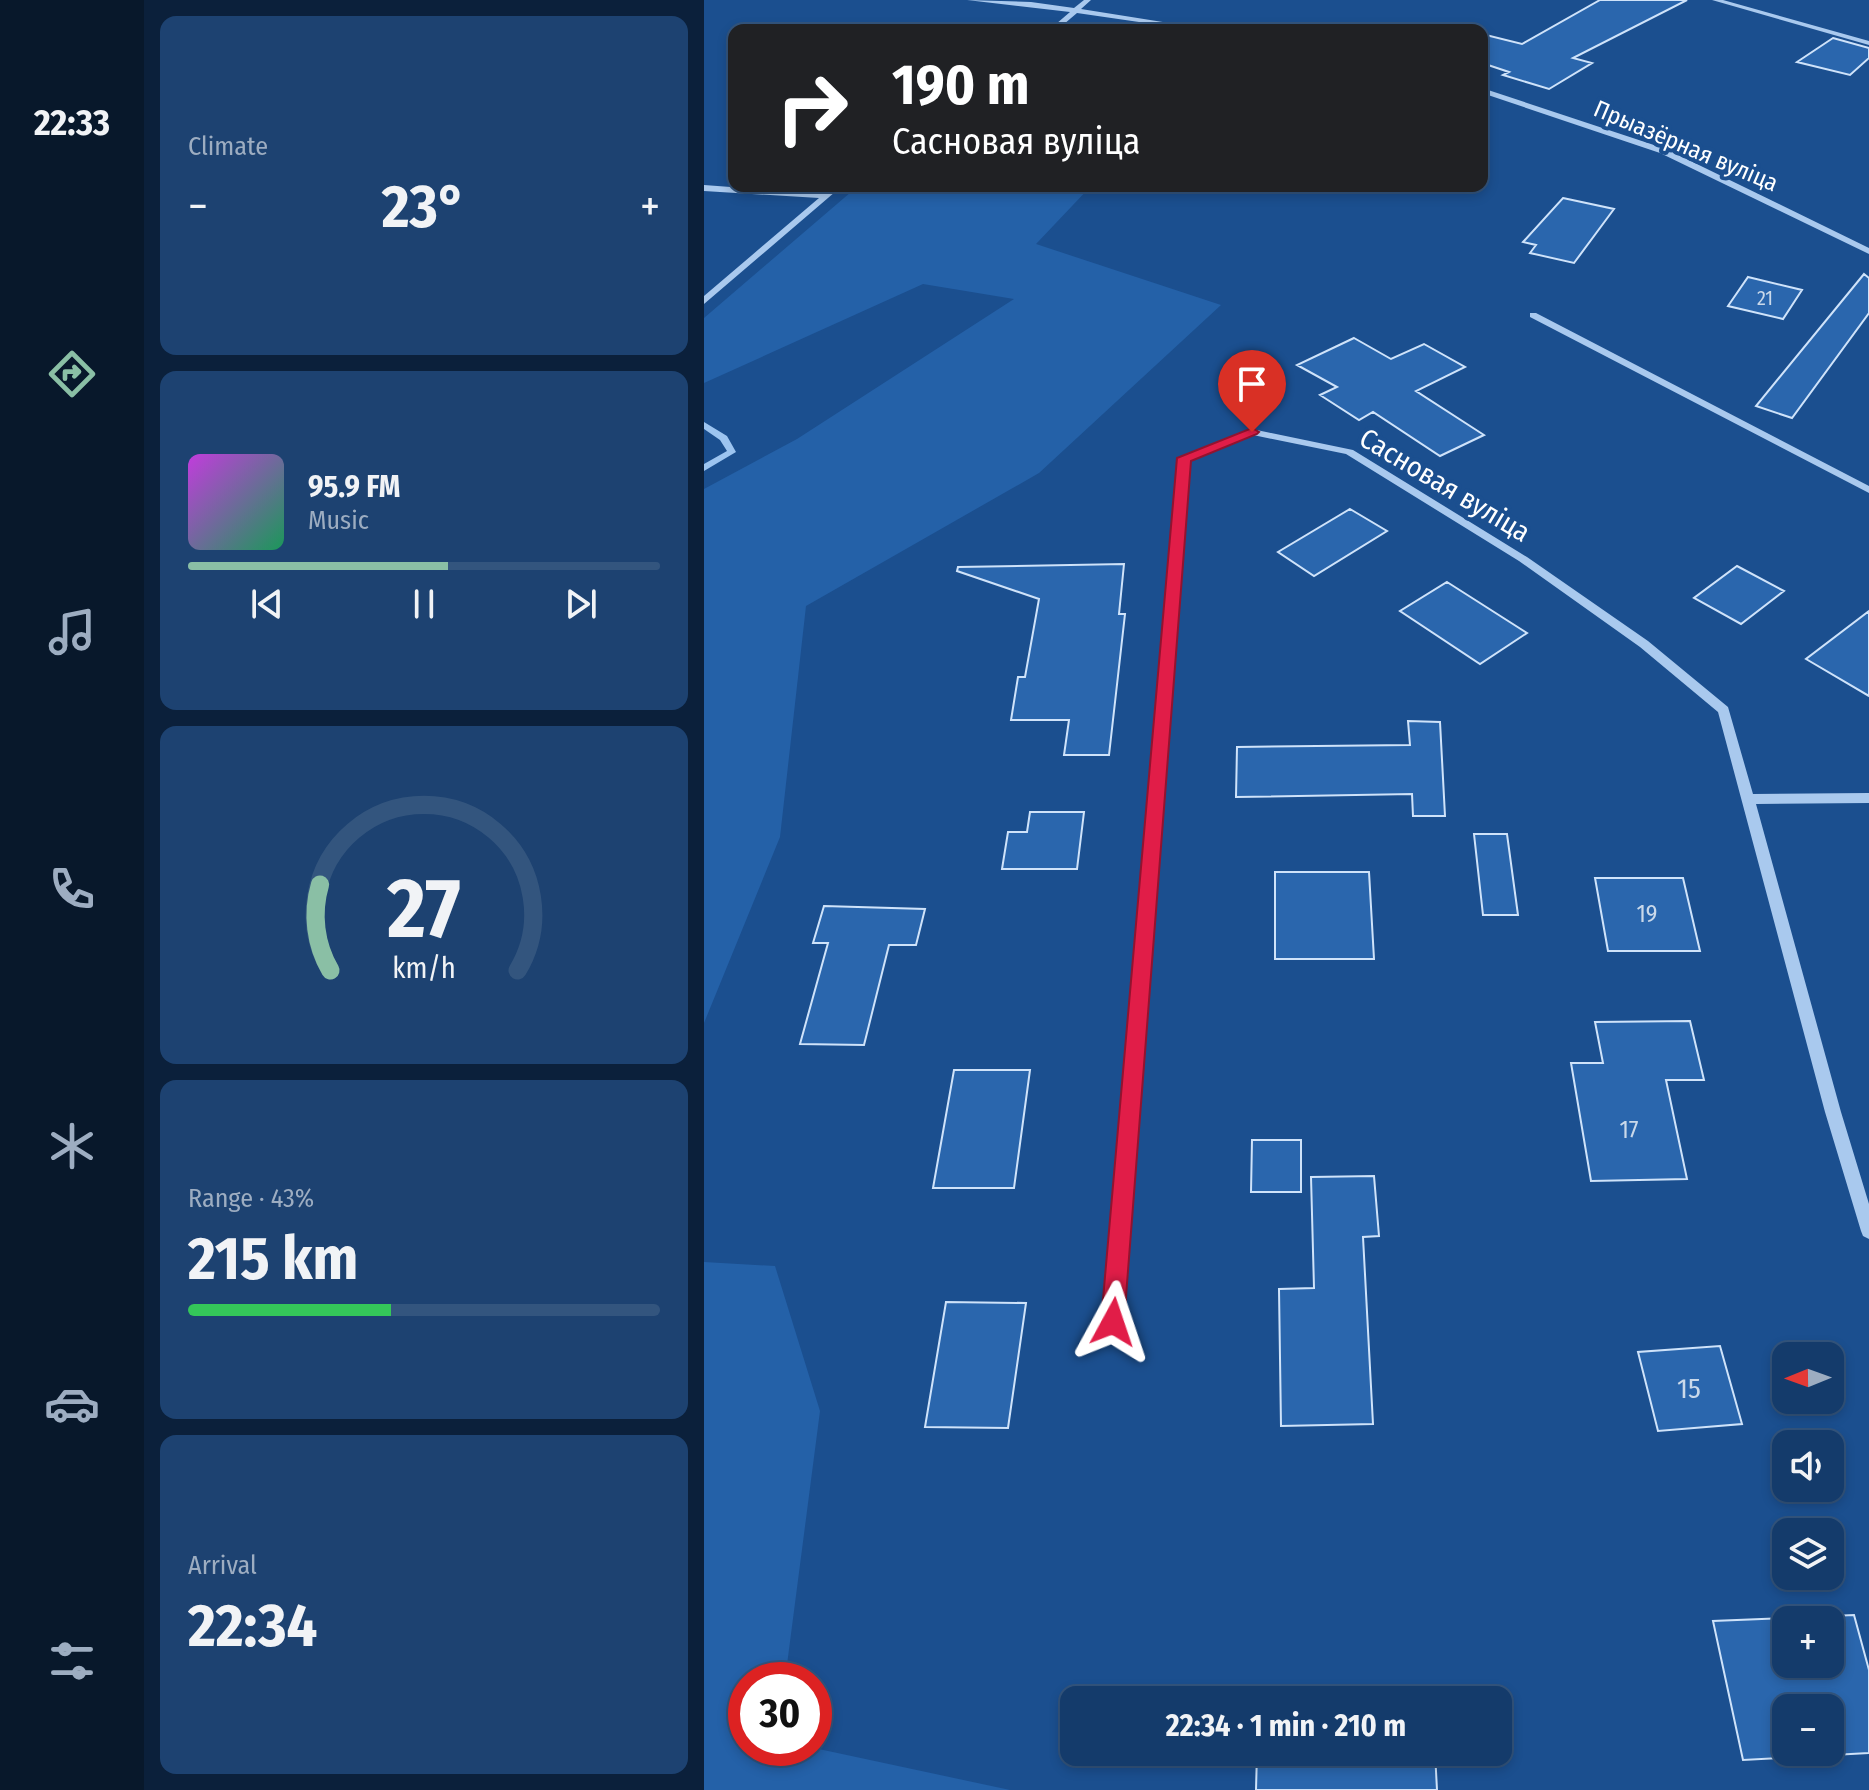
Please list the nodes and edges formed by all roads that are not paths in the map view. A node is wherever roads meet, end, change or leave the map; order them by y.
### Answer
1 (970, 0) edge
2 (1088, 0) edge
3 (1715, 0) edge
4 (1078, 10) junction
5 (1060, 24) edge
6 (1170, 24) edge
7 (1869, 43) edge
8 (1488, 92) edge
9 (704, 188) edge
10 (728, 190) edge
11 (764, 192) edge
12 (829, 192) edge
13 (823, 196) junction
14 (1869, 251) edge
15 (704, 301) edge
16 (1533, 315) dead end
17 (1869, 490) edge
18 (1869, 798) edge
19 (1749, 799) junction
20 (1869, 1231) edge
21 (1113, 1322) dead end

1 - 4 street
2 - 4 street
3 - 7 street
4 - 5 street
4 - 6 street
8 - 14 street, Прыазёрная вуліца
9 - 10 street
11 - 13 street
12 - 13 street
13 - 15 street
16 - 17 street
18 - 19 street
19 - 20 street, Сасновая вуліца
19 - 21 street, Сасновая вуліца

